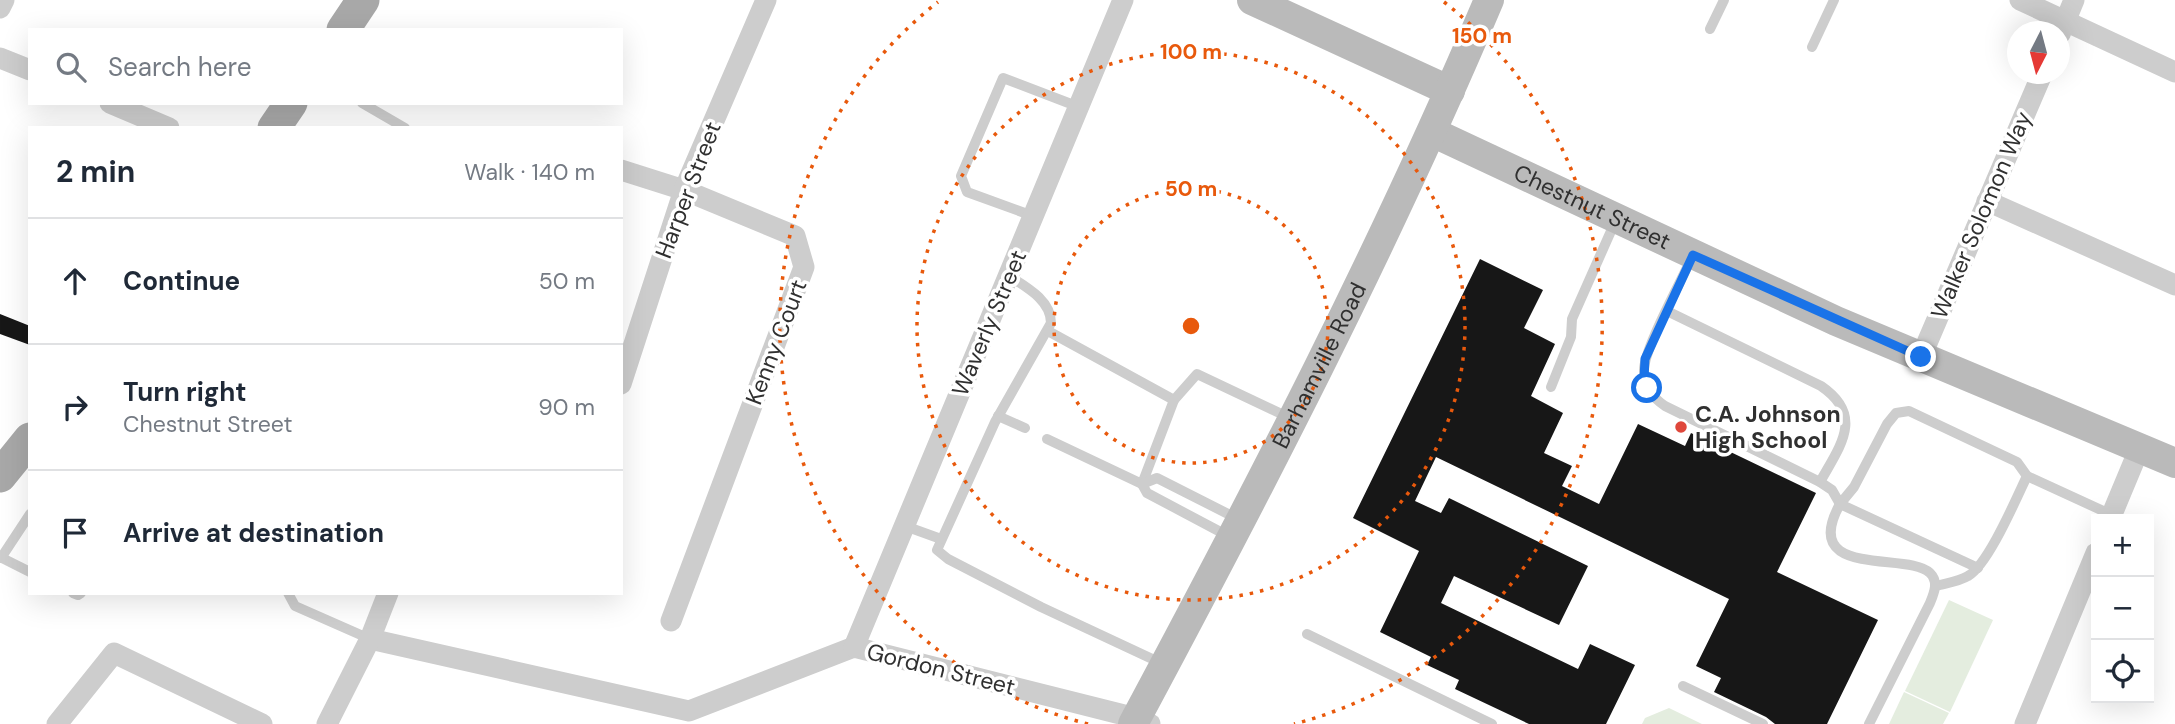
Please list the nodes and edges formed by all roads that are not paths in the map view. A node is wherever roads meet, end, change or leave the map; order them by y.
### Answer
1 (4, 0) edge
2 (363, 0) edge
3 (766, 0) edge
4 (1123, 0) edge
5 (1252, 0) edge
6 (1489, 0) edge
7 (1724, 0) edge
8 (1834, 0) edge
9 (2020, 0) edge
10 (2074, 0) edge
11 (0, 8) edge
12 (2053, 21) edge
13 (2065, 21) edge
14 (343, 28) edge
15 (1710, 29) dead end
16 (2070, 30) edge
17 (1812, 47) dead end
18 (0, 58) edge
19 (28, 69) edge
20 (2175, 72) edge
21 (2038, 84) edge
22 (1451, 91) junction
23 (115, 105) edge
24 (290, 105) edge
25 (365, 105) edge
26 (1079, 107) junction
27 (164, 126) edge
28 (275, 126) edge
29 (402, 126) edge
30 (1432, 132) junction
31 (623, 171) edge
32 (684, 190) junction
33 (1987, 201) junction
34 (1033, 216) junction
35 (1617, 219) junction
36 (1693, 255) junction
37 (1009, 276) junction
38 (2175, 285) edge
39 (1667, 311) junction
40 (1048, 331) junction
41 (1921, 357) junction
42 (623, 378) edge
43 (1551, 387) dead end
44 (1174, 400) junction
45 (998, 416) junction
46 (1292, 419) junction
47 (1025, 428) dead end
48 (1047, 439) dead end
49 (2140, 447) junction
50 (2175, 463) edge
51 (2027, 476) junction
52 (1820, 482) junction
53 (1142, 484) junction
54 (1840, 503) junction
55 (2105, 514) edge
56 (2112, 514) edge
57 (28, 517) edge
58 (905, 526) junction
59 (1236, 529) junction
60 (941, 539) junction
61 (0, 557) edge
62 (2091, 565) edge
63 (1979, 568) junction
64 (28, 571) edge
65 (1936, 586) junction
66 (289, 595) edge
67 (387, 595) edge
68 (671, 621) dead end
69 (1307, 634) dead end
70 (370, 639) junction
71 (854, 647) junction
72 (1163, 664) junction
73 (1683, 686) dead end
74 (1140, 722) edge
75 (57, 724) edge
76 (262, 724) edge
77 (327, 724) edge
78 (1492, 724) edge
79 (1763, 724) edge
80 (1869, 724) edge
81 (2025, 724) edge

1 - 11 street
2 - 14 main road
3 - 32 street, Harper Street
4 - 26 street, Waverly Street
5 - 22 street
6 - 22 street, Barhamville Road
7 - 15 lane
8 - 17 lane
9 - 12 street
10 - 13 street
16 - 20 street
18 - 19 street
21 - 33 street, Walker Solomon Way
22 - 30 street, Barhamville Road
23 - 27 street
24 - 28 main road
25 - 29 lane
26 - 34 street, Waverly Street
26 - 34 lane
30 - 35 street, Chestnut Street
30 - 46 street, Barhamville Road
31 - 32 street, Kenny Court
32 - 42 street, Harper Street
32 - 68 street, Kenny Court
33 - 38 street
33 - 41 street, Walker Solomon Way
34 - 37 street, Waverly Street
35 - 36 street, Chestnut Street
35 - 43 lane
36 - 39 lane
36 - 41 street, Chestnut Street
37 - 40 lane
37 - 58 street, Waverly Street
39 - 52 lane
39 - 52 lane
40 - 44 lane
40 - 45 lane
41 - 49 street, Chestnut Street
44 - 46 lane
44 - 53 lane
45 - 47 lane
45 - 60 lane
46 - 59 street, Barhamville Road
48 - 53 lane
49 - 50 street, Chestnut Street
49 - 56 street
51 - 54 lane
51 - 55 lane
51 - 63 lane
52 - 54 lane
53 - 59 lane
53 - 59 lane
54 - 63 lane
54 - 65 lane
57 - 61 lane
58 - 60 lane
58 - 71 street, Waverly Street
59 - 72 street, Barhamville Road
60 - 72 lane
61 - 64 lane
62 - 81 street
63 - 65 lane
65 - 80 lane
66 - 70 lane
67 - 70 street
69 - 78 lane
70 - 71 street, Gordon Street
70 - 77 street
71 - 74 street, Gordon Street
72 - 74 street, Barhamville Road
73 - 79 lane
75 - 76 street

